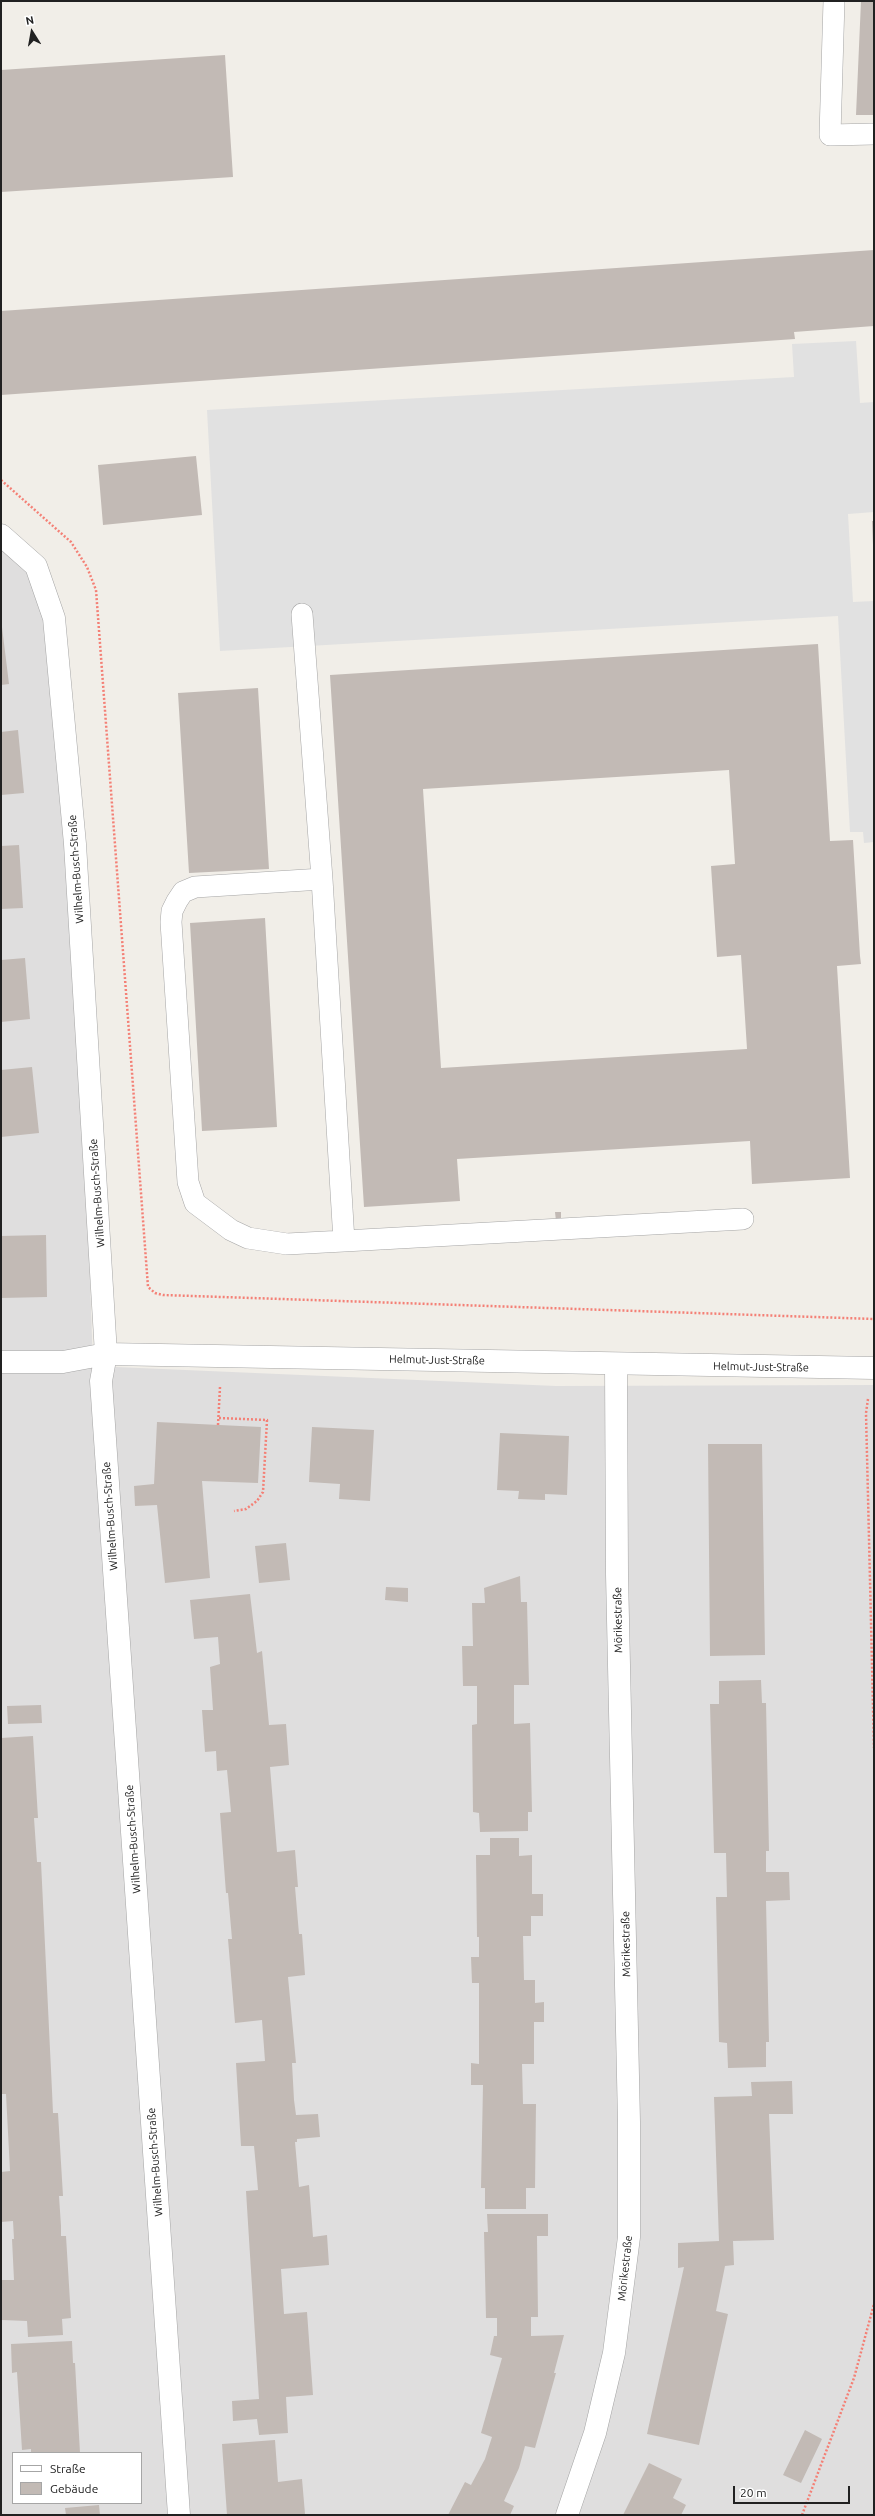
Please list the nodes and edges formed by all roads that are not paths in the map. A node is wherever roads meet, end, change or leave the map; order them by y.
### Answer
1 (834, 1) edge
2 (874, 134) edge
3 (1, 535) edge
4 (302, 614) dead end
5 (322, 879) junction
6 (743, 1219) dead end
7 (344, 1241) junction
8 (106, 1354) junction
9 (1, 1362) edge
10 (616, 1365) junction
11 (874, 1368) edge
12 (179, 2515) edge
13 (567, 2515) edge

1 - 2 lane
3 - 8 street, Wilhelm-Busch-Straße
4 - 5 lane
5 - 7 lane
5 - 7 lane
6 - 7 lane
8 - 9 street, Helmut-Just-Straße
8 - 10 street, Helmut-Just-Straße
8 - 12 street, Wilhelm-Busch-Straße
10 - 11 street, Helmut-Just-Straße
10 - 13 street, Mörikestraße

